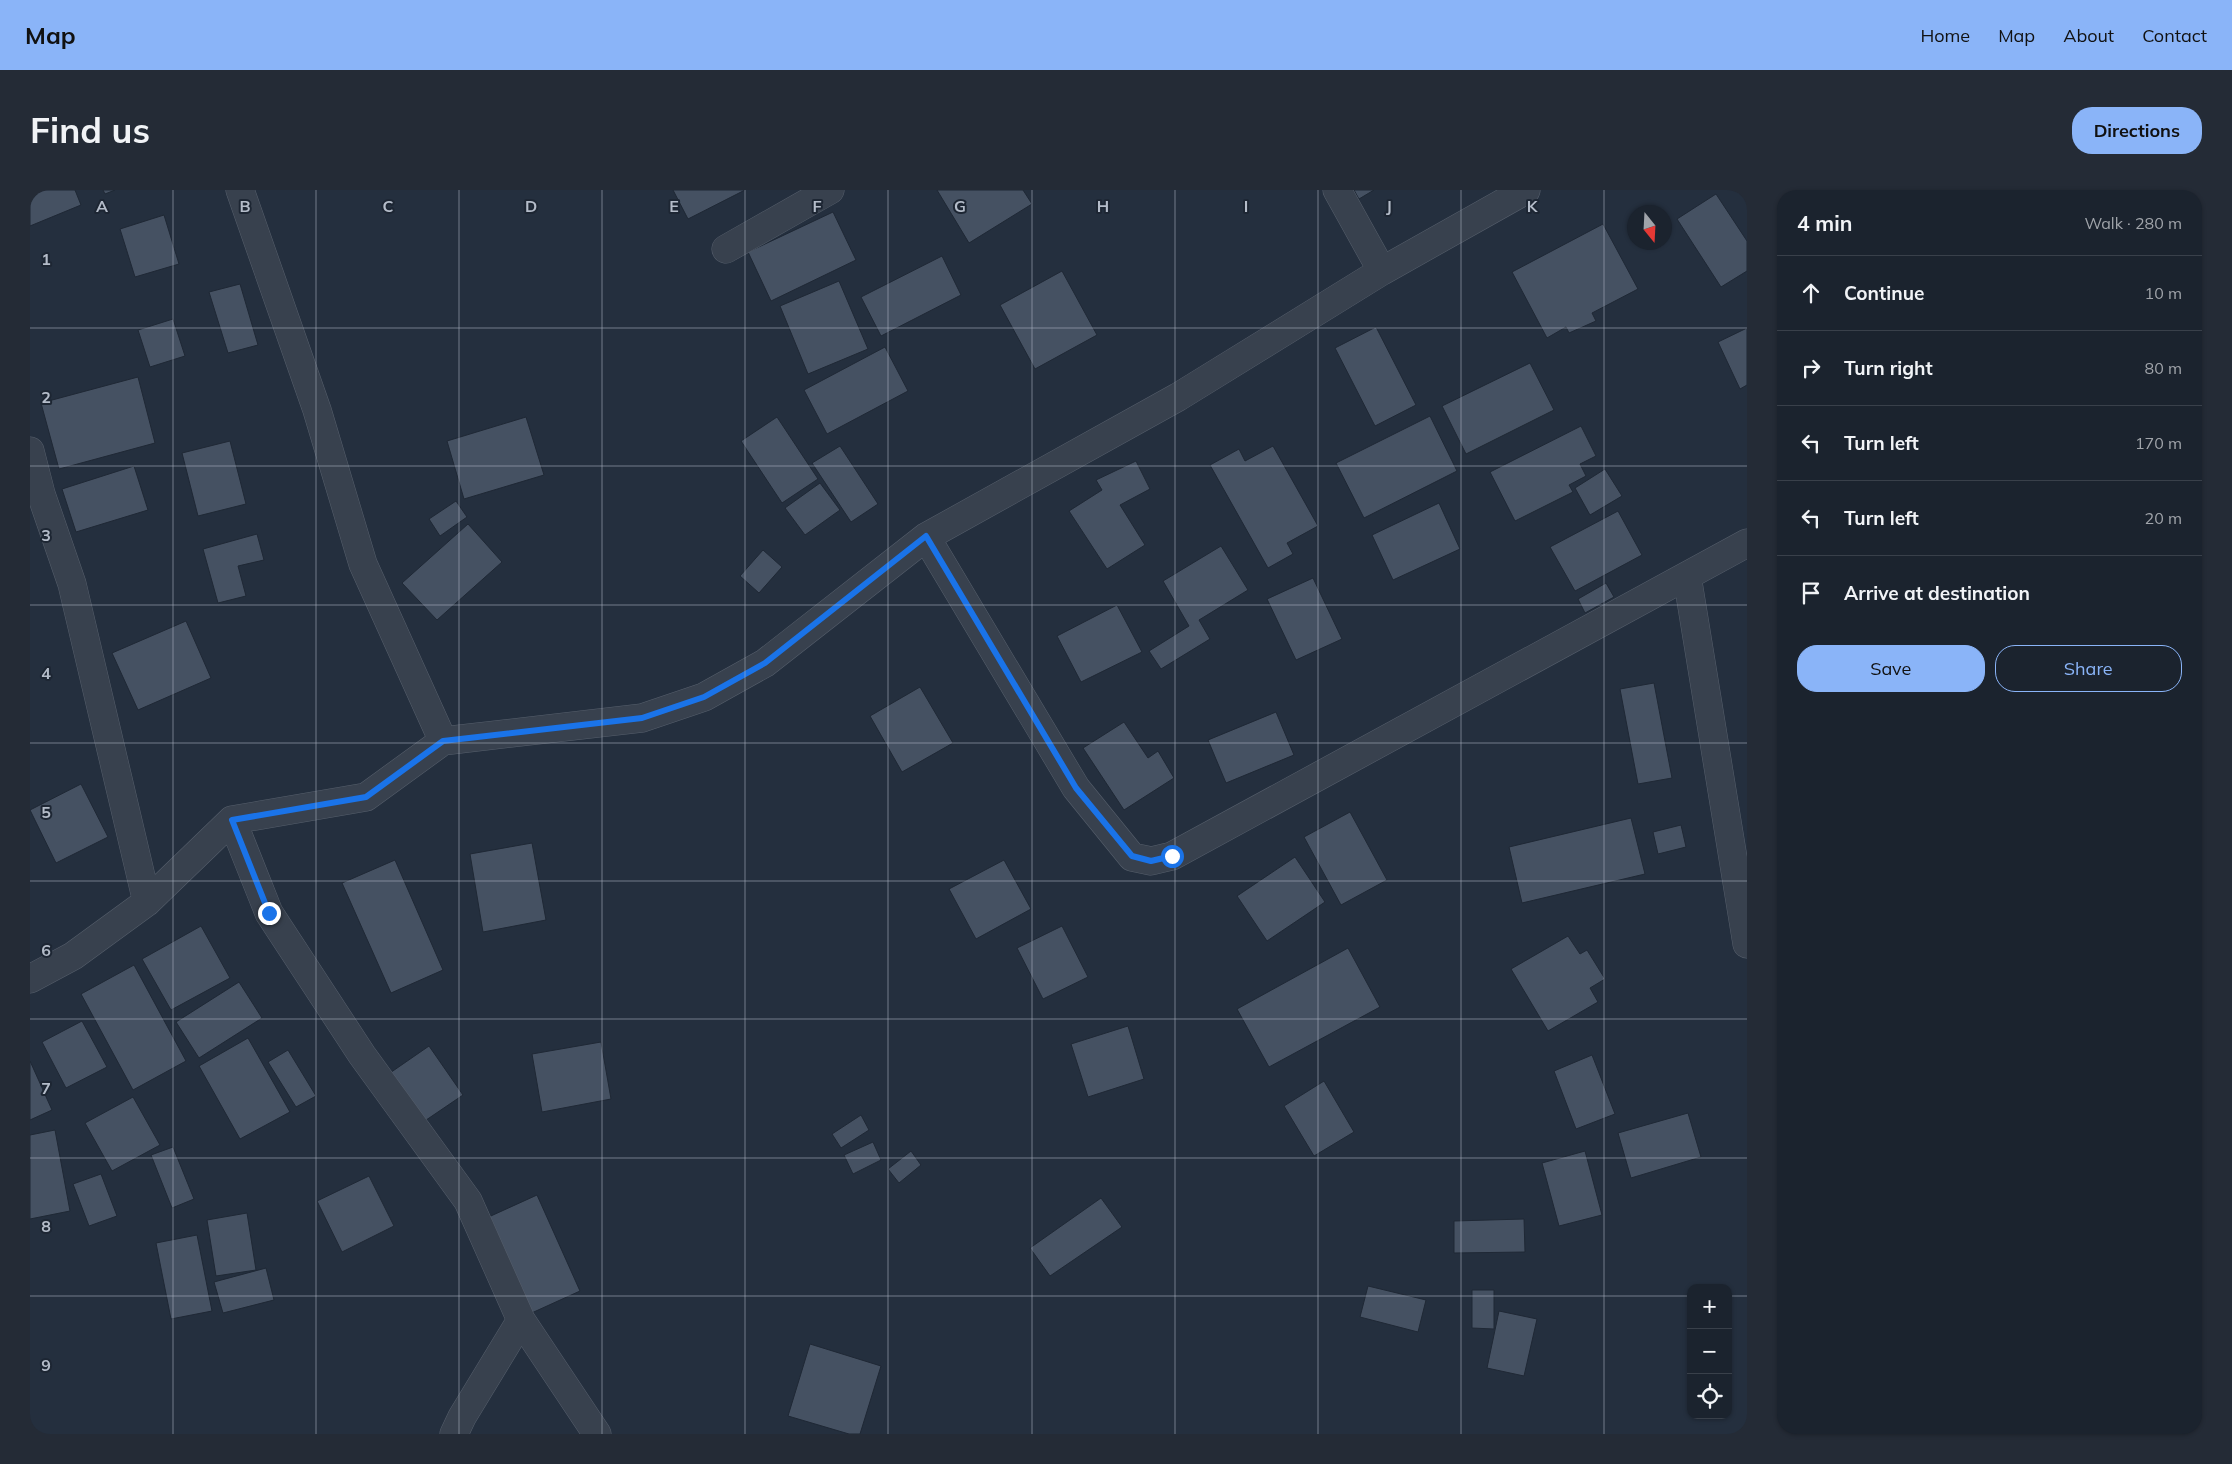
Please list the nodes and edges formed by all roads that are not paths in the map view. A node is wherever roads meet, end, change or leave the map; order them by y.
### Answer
1 (240, 190) edge
2 (830, 190) edge
3 (1337, 190) edge
4 (1526, 190) edge
5 (726, 249) dead end
6 (1382, 272) junction
7 (30, 451) edge
8 (926, 536) junction
9 (1747, 543) edge
10 (1688, 576) junction
11 (443, 741) junction
12 (232, 820) junction
13 (147, 902) junction
14 (1747, 944) edge
15 (30, 979) edge
16 (521, 1320) junction
17 (454, 1434) edge
18 (597, 1434) edge

1 - 11 street
2 - 5 street
3 - 6 street
4 - 6 street
6 - 8 street
7 - 13 street
8 - 10 street
8 - 11 street
9 - 10 street
10 - 14 street
11 - 12 street
12 - 13 street
12 - 16 street
13 - 15 street
16 - 17 street
16 - 18 street

